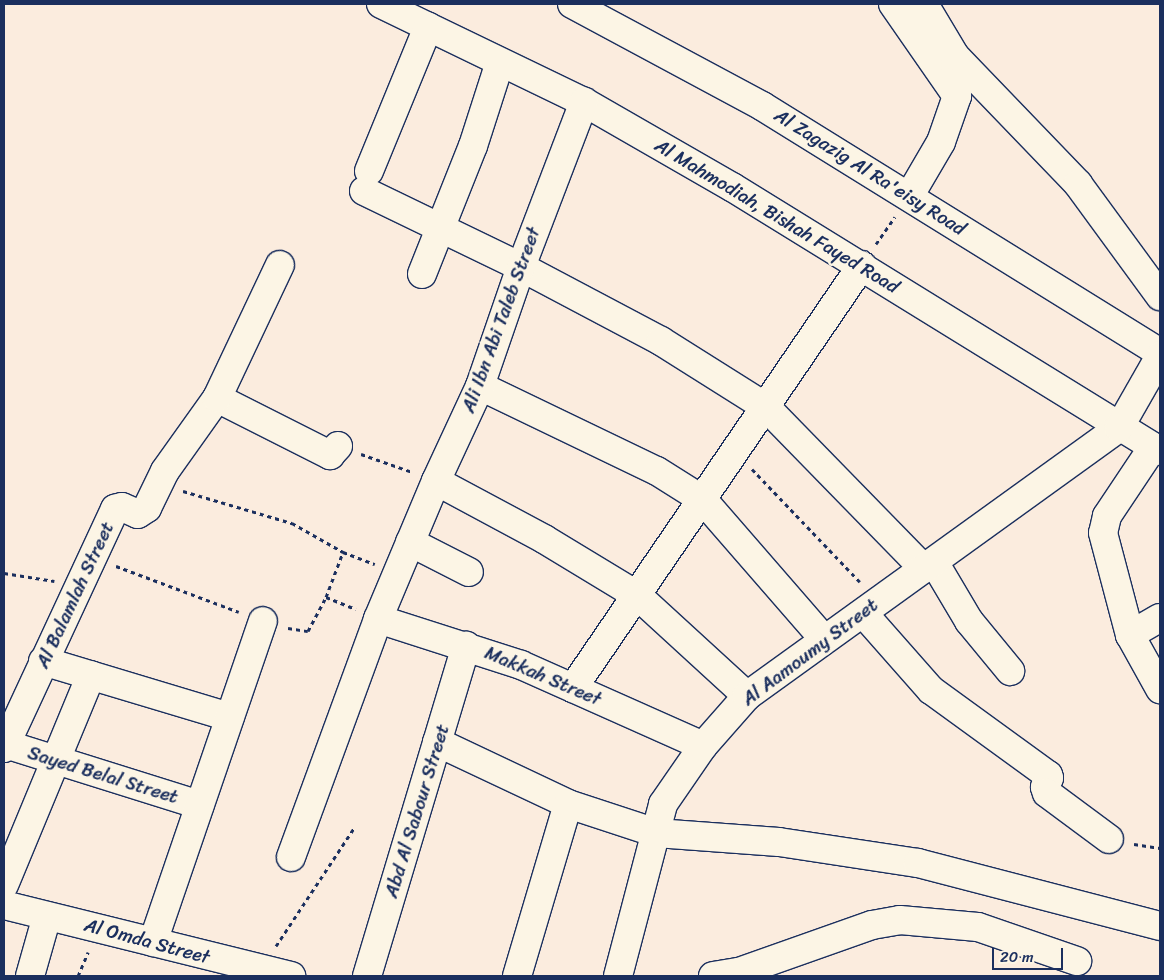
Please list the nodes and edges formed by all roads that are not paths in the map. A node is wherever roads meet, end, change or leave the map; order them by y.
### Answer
1 (381, 4) edge
2 (572, 4) edge
3 (893, 4) edge
4 (924, 4) edge
5 (428, 27) junction
6 (955, 56) junction
7 (500, 62) junction
8 (956, 96) junction
9 (584, 102) junction
10 (910, 195) junction
11 (441, 229) junction
12 (280, 265) dead end
13 (862, 265) junction
14 (520, 267) junction
15 (422, 274) dead end
16 (1160, 296) edge
17 (1158, 359) edge
18 (480, 386) junction
19 (217, 398) junction
20 (766, 408) junction
21 (1121, 423) junction
22 (338, 446) road end
23 (1157, 449) edge
24 (436, 480) junction
25 (703, 500) junction
26 (410, 542) junction
27 (929, 565) junction
28 (469, 572) dead end
29 (638, 596) junction
30 (870, 607) junction
31 (1160, 618) edge
32 (378, 619) junction
33 (263, 621) road end
34 (1130, 635) junction
35 (823, 638) junction
36 (466, 645) junction
37 (43, 661) junction
38 (1010, 672) dead end
39 (91, 675) junction
40 (572, 688) junction
41 (1160, 689) edge
42 (746, 696) junction
43 (230, 717) junction
44 (437, 742) junction
45 (5, 746) edge
46 (703, 746) junction
47 (54, 760) junction
48 (568, 804) junction
49 (200, 805) junction
50 (656, 833) junction
51 (1109, 840) dead end
52 (290, 857) dead end
53 (4, 885) edge
54 (4, 905) edge
55 (47, 916) junction
56 (1160, 926) edge
57 (153, 942) junction
58 (1076, 961) dead end
59 (30, 976) edge
60 (291, 976) edge
61 (367, 976) edge
62 (517, 976) edge
63 (618, 976) edge
64 (713, 976) edge

1 - 5 street, Al Mahmodiah, Bishah Fayed Road
2 - 10 street, Al Zagazig Al Ra'eisy Road
3 - 8 street
4 - 6 street
5 - 7 street, Al Mahmodiah, Bishah Fayed Road
5 - 11 street
6 - 8 street
6 - 16 street
7 - 9 street, Al Mahmodiah, Bishah Fayed Road
7 - 11 street
8 - 10 street
9 - 13 street, Al Mahmodiah, Bishah Fayed Road
9 - 14 street, Ali Ibn Abi Taleb Street
10 - 17 street, Al Zagazig Al Ra'eisy Road
11 - 14 street
11 - 15 street
12 - 19 street, Al Balamlah Street
13 - 20 street
13 - 21 street, Al Mahmodiah, Bishah Fayed Road
14 - 18 street, Ali Ibn Abi Taleb Street
14 - 20 street
17 - 21 street
18 - 24 street, Ali Ibn Abi Taleb Street
18 - 25 street
19 - 22 street
19 - 37 street, Al Balamlah Street
20 - 25 street
20 - 27 street
21 - 23 street, Al Mahmodiah, Bishah Fayed Road
21 - 27 street, Al Aamoumy Street
23 - 34 street
24 - 26 street, Ali Ibn Abi Taleb Street
24 - 29 street
25 - 29 street
25 - 35 street
26 - 28 street
26 - 32 street, Ali Ibn Abi Taleb Street
27 - 30 street, Al Aamoumy Street
27 - 38 street
29 - 40 street
29 - 42 street
30 - 35 street, Al Aamoumy Street
30 - 51 street
31 - 34 street
32 - 36 street, Makkah Street
32 - 52 street, Ali Ibn Abi Taleb Street
33 - 43 street
34 - 41 street
35 - 42 street, Al Aamoumy Street
36 - 40 street, Makkah Street
36 - 44 street, Abd Al Sabour Street
37 - 39 street
37 - 45 street, Al Balamlah Street
39 - 43 street
39 - 47 street
40 - 46 street, Makkah Street
42 - 46 street, Al Aamoumy Street
43 - 49 street
44 - 48 street
44 - 61 street, Abd Al Sabour Street
45 - 47 street, Sayed Belal Street
46 - 50 street, Al Aamoumy Street
47 - 49 street, Sayed Belal Street
47 - 53 street
48 - 50 street
48 - 62 street
49 - 57 street
50 - 56 street
50 - 63 street, Al Aamoumy Street
54 - 55 street, Al Omda Street
55 - 57 street, Al Omda Street
55 - 59 street
57 - 60 street, Al Omda Street
58 - 64 street

